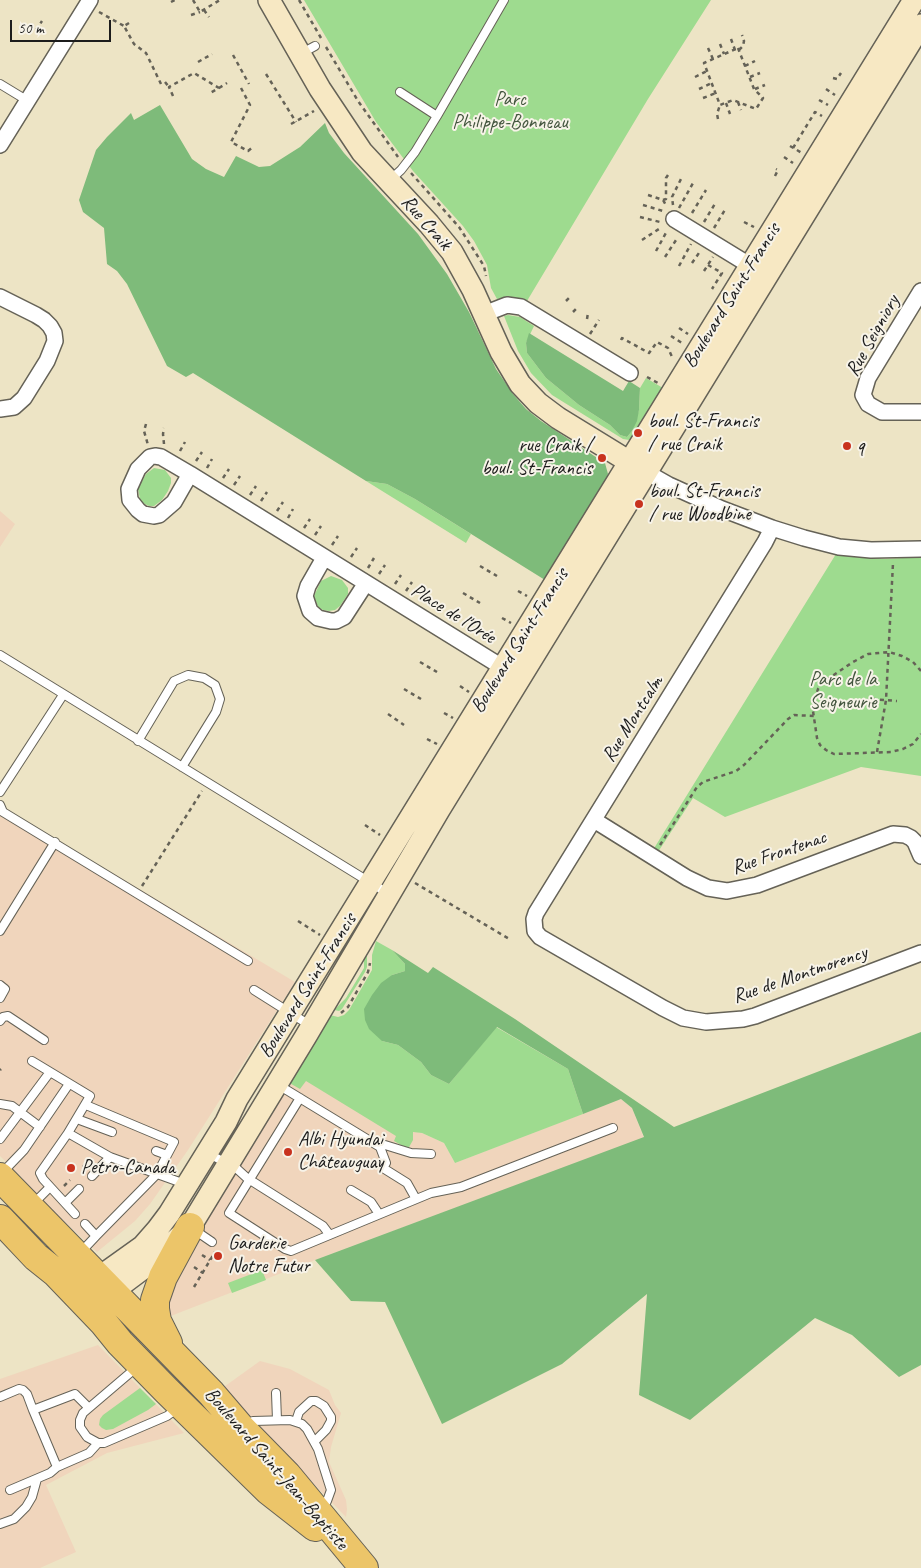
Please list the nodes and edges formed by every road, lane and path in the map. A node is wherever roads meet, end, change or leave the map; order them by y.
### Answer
1 (175, 0) edge
2 (193, 0) edge
3 (220, 0) edge
4 (269, 0) edge
5 (299, 0) edge
6 (504, 0) edge
7 (914, 0) edge
8 (170, 2) dead end
9 (93, 5) edge
10 (204, 10) junction
11 (200, 12) junction
12 (191, 15) dead end
13 (209, 17) dead end
14 (42, 21) dead end
15 (128, 24) dead end
16 (921, 25) edge
17 (124, 26) junction
18 (36, 30) dead end
19 (742, 35) dead end
20 (731, 39) dead end
21 (720, 44) dead end
22 (708, 48) dead end
23 (735, 50) junction
24 (739, 50) junction
25 (212, 54) dead end
26 (233, 55) dead end
27 (722, 55) junction
28 (713, 59) junction
29 (722, 61) dead end
30 (755, 61) dead end
31 (198, 62) dead end
32 (745, 66) junction
33 (707, 71) junction
34 (841, 72) dead end
35 (760, 73) dead end
36 (266, 74) dead end
37 (695, 77) dead end
38 (749, 77) junction
39 (833, 78) dead end
40 (227, 83) dead end
41 (712, 83) junction
42 (0, 84) edge
43 (248, 84) dead end
44 (765, 85) dead end
45 (169, 88) junction
46 (219, 88) junction
47 (241, 88) dead end
48 (700, 89) dead end
49 (754, 89) junction
50 (400, 92) dead end
51 (210, 93) dead end
52 (716, 93) junction
53 (173, 96) dead end
54 (703, 98) dead end
55 (28, 101) junction
56 (328, 102) junction
57 (738, 102) junction
58 (726, 103) junction
59 (720, 105) junction
60 (741, 110) dead end
61 (730, 114) dead end
62 (437, 116) junction
63 (822, 116) dead end
64 (718, 119) dead end
65 (296, 122) junction
66 (291, 124) dead end
67 (0, 145) edge
68 (253, 147) dead end
69 (807, 156) dead end
70 (398, 158) dead end
71 (776, 169) dead end
72 (668, 175) dead end
73 (775, 176) dead end
74 (681, 179) dead end
75 (389, 182) junction
76 (693, 183) dead end
77 (706, 190) dead end
78 (648, 196) dead end
79 (664, 200) junction
80 (716, 202) dead end
81 (643, 205) dead end
82 (726, 208) dead end
83 (640, 217) dead end
84 (751, 226) dead end
85 (691, 229) junction
86 (748, 230) dead end
87 (642, 240) dead end
88 (656, 251) dead end
89 (665, 257) dead end
90 (679, 266) dead end
91 (708, 266) dead end
92 (758, 271) junction
93 (712, 289) dead end
94 (921, 291) edge
95 (0, 297) edge
96 (569, 298) dead end
97 (566, 301) dead end
98 (578, 307) dead end
99 (573, 312) dead end
100 (484, 314) junction
101 (588, 314) dead end
102 (587, 319) dead end
103 (670, 336) dead end
104 (622, 340) dead end
105 (684, 344) dead end
106 (674, 360) dead end
107 (630, 373) dead end
108 (647, 376) dead end
109 (660, 384) dead end
110 (0, 409) edge
111 (921, 412) edge
112 (146, 424) dead end
113 (164, 428) dead end
114 (186, 442) dead end
115 (164, 446) dead end
116 (202, 452) dead end
117 (178, 454) dead end
118 (150, 457) junction
119 (212, 459) dead end
120 (638, 467) junction
121 (229, 469) dead end
122 (196, 470) junction
123 (240, 476) dead end
124 (221, 481) dead end
125 (256, 486) dead end
126 (232, 488) dead end
127 (266, 492) dead end
128 (248, 498) dead end
129 (283, 502) dead end
130 (259, 504) dead end
131 (293, 509) dead end
132 (275, 514) dead end
133 (310, 519) dead end
134 (286, 521) dead end
135 (321, 526) dead end
136 (772, 528) junction
137 (302, 531) dead end
138 (338, 536) dead end
139 (313, 538) dead end
140 (357, 548) dead end
141 (921, 549) edge
142 (327, 553) junction
143 (374, 558) dead end
144 (893, 559) dead end
145 (350, 560) dead end
146 (385, 565) dead end
147 (480, 566) dead end
148 (401, 575) dead end
149 (497, 576) dead end
150 (370, 577) junction
151 (412, 582) dead end
152 (393, 587) dead end
153 (428, 592) dead end
154 (463, 593) dead end
155 (404, 594) dead end
156 (480, 603) dead end
157 (420, 604) dead end
158 (889, 652) junction
159 (0, 655) edge
160 (420, 662) dead end
161 (921, 670) edge
162 (437, 672) dead end
163 (512, 673) junction
164 (404, 689) dead end
165 (63, 695) junction
166 (420, 699) dead end
167 (872, 699) dead end
168 (886, 700) junction
169 (897, 701) dead end
170 (388, 714) dead end
171 (814, 716) junction
172 (404, 725) dead end
173 (921, 734) edge
174 (138, 741) junction
175 (877, 752) junction
176 (182, 767) junction
177 (208, 782) junction
178 (0, 792) edge
179 (0, 805) edge
180 (594, 820) junction
181 (365, 825) dead end
182 (387, 839) dead end
183 (55, 842) junction
184 (921, 856) edge
185 (652, 857) junction
186 (410, 879) dead end
187 (371, 884) junction
188 (138, 894) junction
189 (389, 894) junction
190 (298, 921) dead end
191 (0, 931) edge
192 (535, 931) joint
193 (326, 938) dead end
194 (511, 940) dead end
195 (921, 954) edge
196 (248, 961) dead end
197 (0, 986) edge
198 (254, 990) dead end
199 (0, 998) edge
200 (291, 1014) junction
201 (0, 1021) edge
202 (312, 1027) junction
203 (44, 1040) dead end
204 (32, 1061) dead end
205 (50, 1072) junction
206 (278, 1082) junction
207 (69, 1084) junction
208 (300, 1098) junction
209 (0, 1104) edge
210 (86, 1105) junction
211 (21, 1112) junction
212 (77, 1119) junction
213 (40, 1127) junction
214 (613, 1128) dead end
215 (112, 1132) dead end
216 (68, 1133) junction
217 (0, 1139) edge
218 (380, 1147) junction
219 (156, 1151) dead end
220 (206, 1153) junction
221 (431, 1154) dead end
222 (168, 1155) junction
223 (110, 1157) junction
224 (91, 1159) dead end
225 (229, 1164) junction
226 (83, 1167) dead end
227 (157, 1174) junction
228 (0, 1176) edge
229 (92, 1176) dead end
230 (250, 1179) junction
231 (187, 1185) junction
232 (50, 1187) junction
233 (79, 1189) dead end
234 (351, 1190) dead end
235 (416, 1199) junction
236 (65, 1203) junction
237 (30, 1207) junction
238 (75, 1214) dead end
239 (379, 1214) junction
240 (0, 1219) edge
241 (179, 1221) junction
242 (85, 1224) dead end
243 (329, 1234) junction
244 (96, 1236) junction
245 (216, 1243) joint
246 (202, 1255) dead end
247 (77, 1256) junction
248 (210, 1260) junction
249 (194, 1268) dead end
250 (202, 1273) junction
251 (112, 1281) junction
252 (194, 1288) dead end
253 (83, 1301) junction
254 (174, 1356) junction
255 (140, 1363) junction
256 (276, 1393) dead end
257 (0, 1397) edge
258 (182, 1405) junction
259 (88, 1407) junction
260 (33, 1410) junction
261 (277, 1420) junction
262 (296, 1421) junction
263 (240, 1428) junction
264 (315, 1441) junction
265 (98, 1444) junction
266 (57, 1467) junction
267 (37, 1479) junction
268 (10, 1490) dead end
269 (314, 1518) junction
270 (0, 1524) edge
271 (360, 1563) edge

1 - 8 path
2 - 11 path
3 - 10 path
4 - 56 street, Rue Craik
5 - 70 path
6 - 62 lane
7 - 92 street, Boulevard Saint-Francis
9 - 17 path
9 - 55 street
10 - 11 path
10 - 13 path
11 - 12 path
14 - 18 path
15 - 17 path
16 - 92 street, Boulevard Saint-Francis
17 - 45 path
19 - 24 path
20 - 23 path
21 - 27 path
22 - 28 path
23 - 24 path
23 - 27 path
24 - 32 path
25 - 31 path
26 - 43 path
27 - 28 path
27 - 29 path
28 - 33 path
30 - 32 path
32 - 38 path
33 - 37 path
33 - 41 path
34 - 39 path
35 - 38 path
36 - 65 path
38 - 49 path
40 - 46 path
41 - 48 path
41 - 52 path
42 - 55 lane
44 - 49 path
45 - 46 path
45 - 53 path
46 - 51 path
47 - 68 path
49 - 57 path
50 - 62 lane
52 - 54 path
52 - 59 path
55 - 67 street
56 - 65 path
56 - 75 street, Rue Craik
57 - 58 path
57 - 60 path
58 - 59 path
58 - 61 path
59 - 64 path
62 - 75 lane
63 - 69 path
65 - 66 path
71 - 73 path
72 - 79 path
74 - 85 path
75 - 100 street, Rue Craik
76 - 85 path
77 - 85 path
78 - 79 path
79 - 81 path
80 - 85 path
82 - 85 path
83 - 87 path
84 - 86 path
85 - 88 path
85 - 89 path
85 - 90 path
85 - 92 street
91 - 93 path
92 - 120 street, Boulevard Saint-Francis
94 - 111 street, Rue Seigniory
95 - 110 street
96 - 97 path
98 - 99 path
100 - 107 street
100 - 120 street, Rue Craik
101 - 102 path
103 - 105 path
104 - 106 path
108 - 109 path
112 - 118 path
113 - 115 path
114 - 117 path
116 - 122 path
118 - 122 street, Place de l'Orée
118 - 122 street
119 - 122 path
120 - 136 street
120 - 163 street, Boulevard Saint-Francis
121 - 124 path
122 - 142 street, Place de l'Orée
123 - 126 path
125 - 128 path
127 - 130 path
129 - 132 path
131 - 134 path
133 - 137 path
135 - 139 path
136 - 141 street
136 - 180 street, Rue Montcalm
138 - 142 path
140 - 145 path
142 - 150 street, Place de l'Orée
142 - 150 street
143 - 150 path
144 - 158 path
146 - 150 path
147 - 149 path
148 - 152 path
150 - 163 street, Place de l'Orée
151 - 155 path
153 - 157 path
154 - 156 path
158 - 161 path
158 - 168 path
158 - 171 path
159 - 165 lane
160 - 162 path
163 - 187 street, Boulevard Saint-Francis
163 - 189 street, Boulevard Saint-Francis
164 - 166 path
165 - 174 lane
165 - 178 lane
167 - 168 path
168 - 169 path
168 - 175 path
170 - 172 path
171 - 175 path
171 - 185 path
173 - 175 path
174 - 176 lane
174 - 176 lane
176 - 177 lane
177 - 187 lane
177 - 188 path
179 - 183 lane
180 - 185 street, Rue Frontenac
180 - 192 street, Rue Montcalm
181 - 182 path
183 - 188 lane
183 - 191 lane
184 - 185 street, Rue Frontenac
186 - 194 path
187 - 189 lane
187 - 200 street, Boulevard Saint-Francis
188 - 196 lane
189 - 202 street, Boulevard Saint-Francis
190 - 193 path
192 - 195 street, Rue de Montmorency
197 - 199 lane
198 - 200 lane
200 - 202 lane
200 - 220 street, Boulevard Saint-Francis
201 - 203 lane
202 - 206 street, Boulevard Saint-Francis
204 - 205 lane
205 - 207 lane
205 - 211 lane
206 - 208 lane
206 - 225 street, Boulevard Saint-Francis
207 - 210 lane
207 - 213 lane
208 - 218 lane
208 - 230 lane
209 - 211 lane
210 - 212 lane
210 - 222 lane
211 - 213 lane
211 - 217 lane
212 - 215 lane
212 - 216 lane
213 - 228 lane
214 - 235 lane
216 - 223 lane
216 - 232 lane
218 - 221 lane
218 - 235 lane
219 - 222 lane
220 - 225 lane
220 - 231 street, Boulevard Saint-Francis
222 - 227 lane
223 - 227 lane
223 - 229 lane
224 - 226 path
225 - 230 lane
225 - 241 street, Boulevard Saint-Francis
227 - 231 lane
227 - 244 lane
228 - 237 highway, Boulevard Saint-Jean-Baptiste
230 - 243 lane
230 - 243 lane
231 - 241 street, Boulevard Saint-Francis
232 - 236 lane
232 - 237 lane
233 - 236 lane
234 - 239 lane
235 - 239 lane
236 - 238 lane
237 - 247 highway, Boulevard Saint-Jean-Baptiste
239 - 243 lane
240 - 253 highway, Boulevard Saint-Jean-Baptiste
241 - 245 lane
241 - 251 street, Boulevard Saint-Francis
241 - 254 highway
242 - 244 lane
244 - 247 lane
245 - 248 path
246 - 248 path
247 - 251 highway, Boulevard Saint-Jean-Baptiste
248 - 250 path
249 - 250 path
250 - 252 path
251 - 253 street, Boulevard Saint-Francis
251 - 254 highway, Boulevard Saint-Jean-Baptiste
253 - 255 highway, Boulevard Saint-Jean-Baptiste
254 - 263 highway, Boulevard Saint-Jean-Baptiste
255 - 258 highway, Boulevard Saint-Jean-Baptiste
255 - 259 lane
256 - 261 lane
257 - 260 lane
258 - 265 lane
258 - 269 highway, Boulevard Saint-Jean-Baptiste
259 - 260 lane
259 - 265 lane
260 - 266 lane
261 - 262 lane
261 - 263 lane
262 - 264 lane
262 - 264 lane
263 - 269 highway, Boulevard Saint-Jean-Baptiste
264 - 269 lane
265 - 266 lane
266 - 267 lane
267 - 268 lane
267 - 270 lane
269 - 271 highway, Boulevard Saint-Jean-Baptiste

